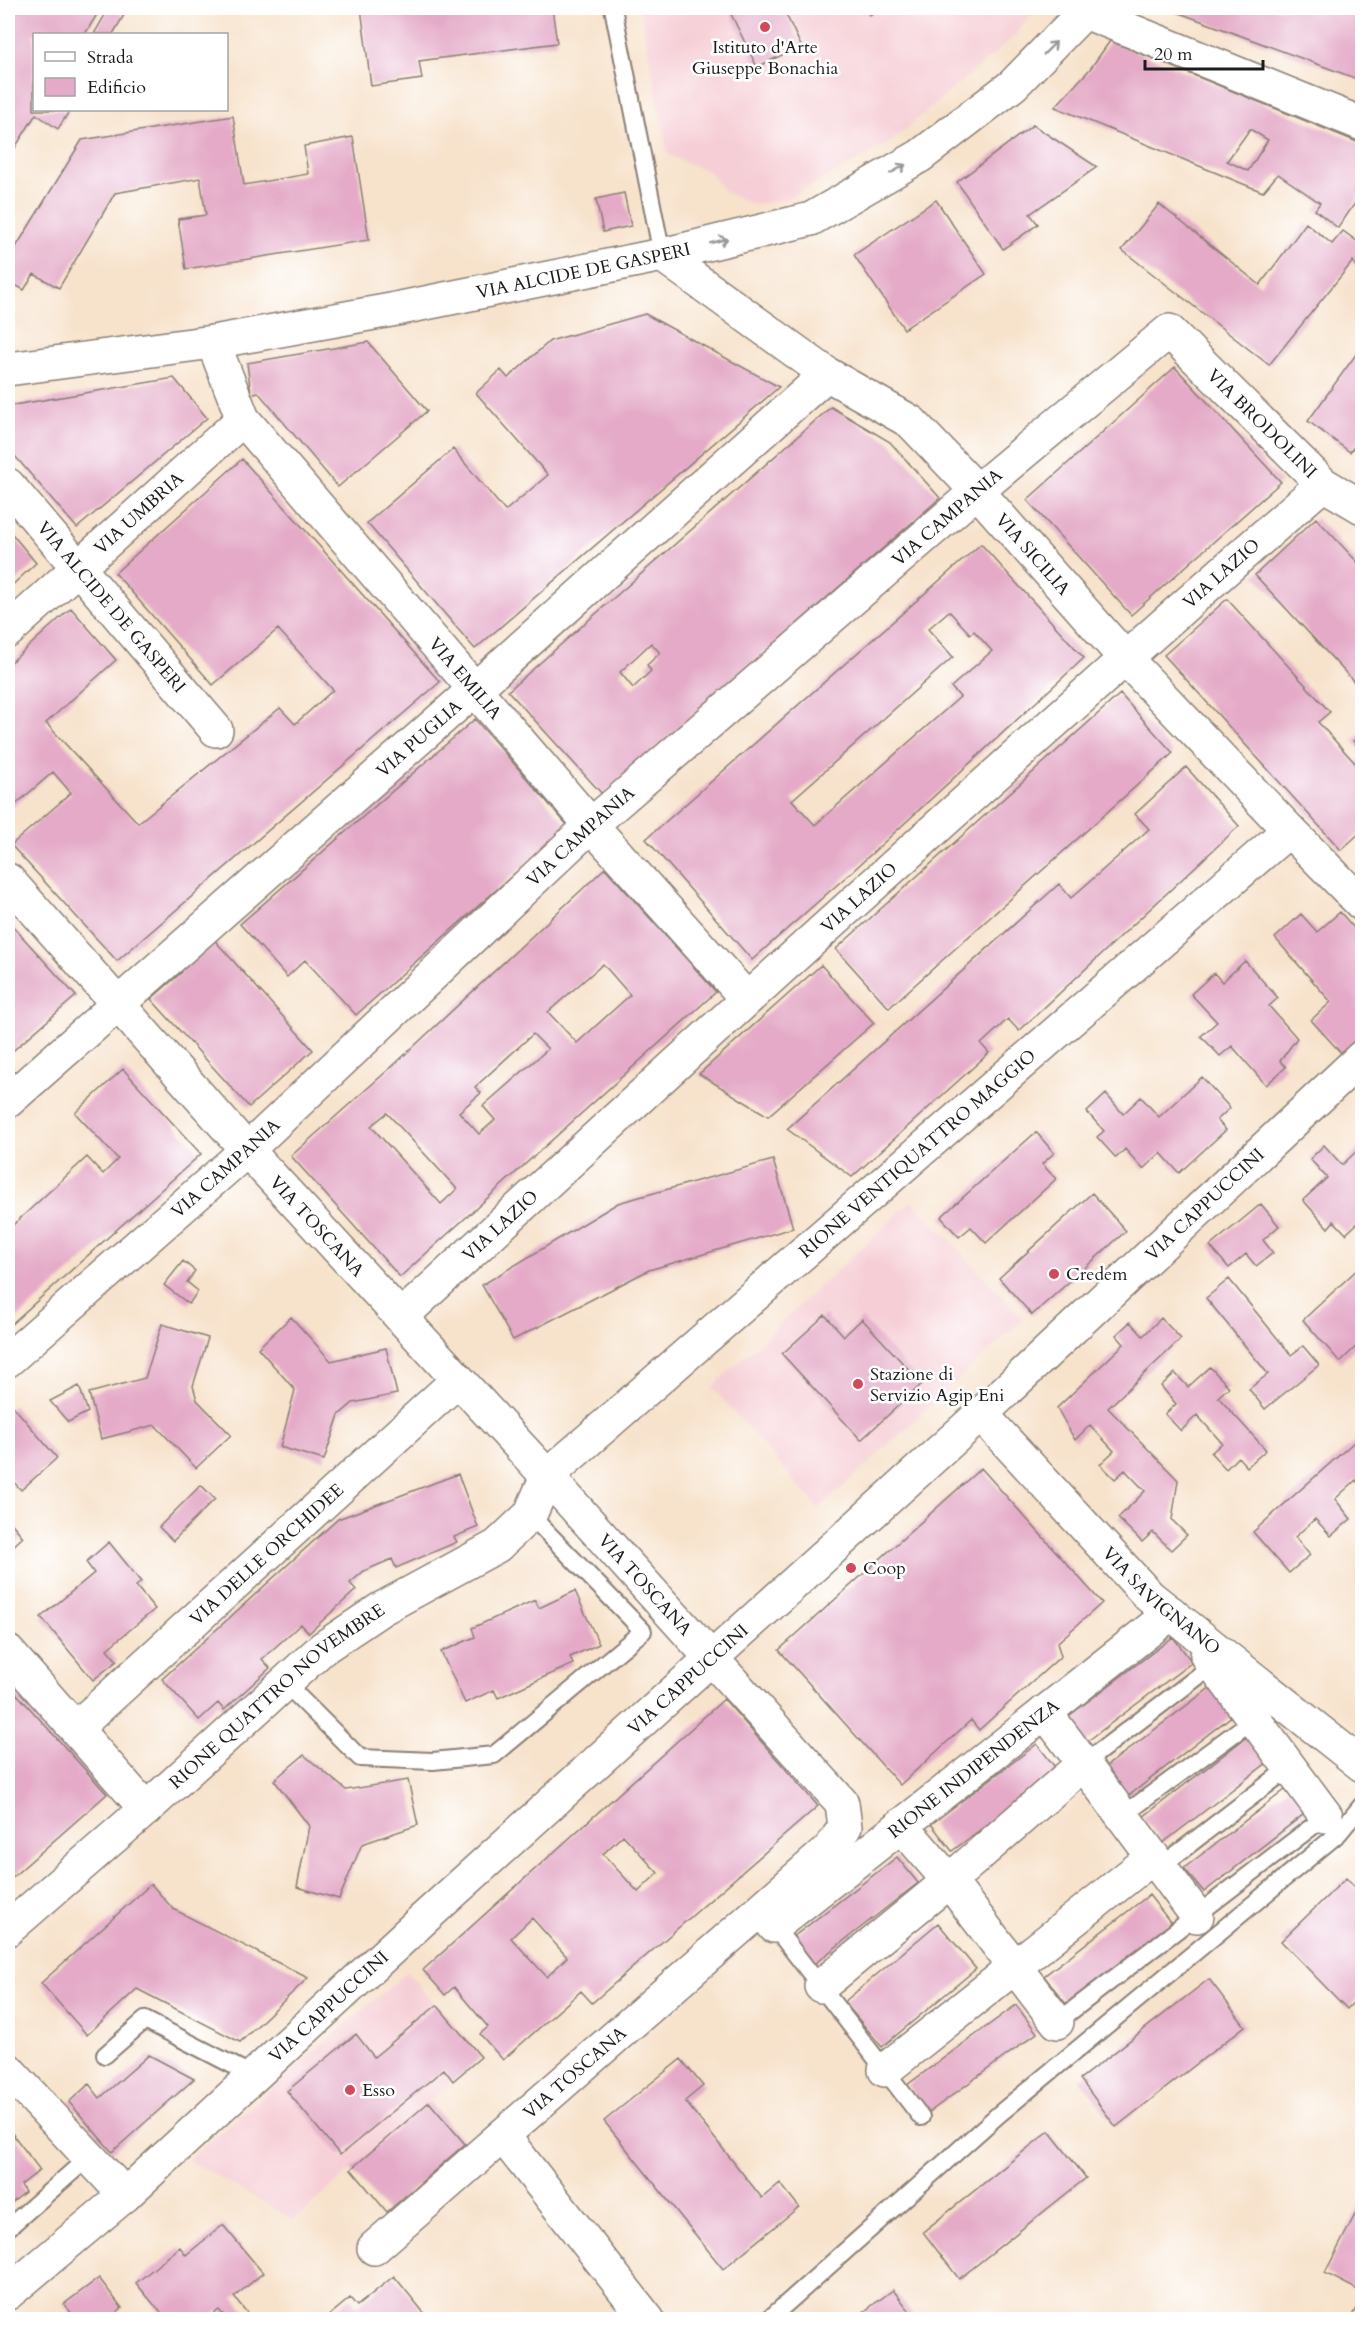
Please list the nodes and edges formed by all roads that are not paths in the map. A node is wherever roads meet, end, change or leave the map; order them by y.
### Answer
1 (613, 8) edge
2 (1087, 10) edge
3 (1362, 124) edge
4 (662, 255) junction
5 (1169, 332) joint
6 (213, 342) junction
7 (8, 369) edge
8 (827, 374) junction
9 (243, 419) junction
10 (1323, 484) junction
11 (8, 485) edge
12 (977, 491) junction
13 (1362, 507) edge
14 (78, 568) junction
15 (8, 631) edge
16 (1125, 658) junction
17 (475, 689) junction
18 (216, 730) dead end
19 (591, 825) junction
20 (1288, 830) junction
21 (8, 880) edge
22 (1359, 896) edge
23 (746, 998) junction
24 (118, 1005) junction
25 (1362, 1057) edge
26 (8, 1101) edge
27 (247, 1150) junction
28 (401, 1317) junction
29 (8, 1360) edge
30 (458, 1380) junction
31 (981, 1414) junction
32 (547, 1476) junction
33 (530, 1515) junction
34 (1176, 1616) junction
35 (711, 1658) junction
36 (12, 1665) edge
37 (1213, 1665) junction
38 (285, 1683) junction
39 (1045, 1712) junction
40 (1254, 1719) junction
41 (76, 1728) junction
42 (1083, 1764) junction
43 (1362, 1765) edge
44 (1290, 1767) junction
45 (1362, 1804) edge
46 (146, 1809) junction
47 (1122, 1816) junction
48 (1326, 1816) joint
49 (901, 1825) junction
50 (1156, 1862) junction
51 (949, 1881) junction
52 (1197, 1916) junction
53 (774, 1926) joint
54 (8, 1929) edge
55 (1014, 1967) junction
56 (821, 1986) junction
57 (1057, 2022) joint
58 (105, 2055) dead end
59 (885, 2070) junction
60 (254, 2076) junction
61 (11, 2080) edge
62 (921, 2117) dead end
63 (503, 2136) junction
64 (89, 2157) junction
65 (125, 2195) junction
66 (8, 2228) edge
67 (374, 2248) dead end
68 (8, 2293) edge
69 (648, 2319) edge
70 (768, 2319) edge

1 - 4 lane
2 - 3 street
4 -> 2 street, VIA ALCIDE DE GASPERI
4 - 6 street, VIA ALCIDE DE GASPERI
4 - 8 street, VIA SICILIA
5 - 10 street, VIA BRODOLINI
5 - 12 street, VIA CAMPANIA
6 - 7 street, VIA ALCIDE DE GASPERI
6 - 9 street, VIA EMILIA
8 - 12 street, VIA SICILIA
8 - 17 street, VIA PUGLIA
9 - 14 street, VIA UMBRIA
9 - 17 street, VIA EMILIA
10 - 13 street, VIA BRODOLINI
10 - 16 street, VIA LAZIO
11 - 14 street, VIA ALCIDE DE GASPERI
12 - 16 street, VIA SICILIA
12 - 19 street, VIA CAMPANIA
14 - 15 street, VIA UMBRIA
14 - 18 street, VIA ALCIDE DE GASPERI
16 - 20 street, VIA SICILIA
16 - 23 street, VIA LAZIO
17 - 19 street, VIA EMILIA
17 - 24 street, VIA PUGLIA
19 - 23 street, VIA EMILIA
19 - 27 street, VIA CAMPANIA
20 - 22 street, VIA SICILIA
20 - 32 street, RIONE VENTIQUATTRO MAGGIO
21 - 24 street, VIA TOSCANA
23 - 28 street, VIA LAZIO
24 - 26 street, VIA PUGLIA
24 - 27 street, VIA TOSCANA
25 - 31 street, VIA CAPPUCCINI
27 - 28 street, VIA TOSCANA
27 - 29 street, VIA CAMPANIA
28 - 30 street, VIA TOSCANA
30 - 32 street, VIA TOSCANA
30 - 41 street, VIA DELLE ORCHIDEE
31 - 34 street, VIA SAVIGNANO
31 - 35 street, VIA CAPPUCCINI
32 - 33 street, RIONE QUATTRO NOVEMBRE
32 - 35 street, VIA TOSCANA
33 - 38 street, RIONE QUATTRO NOVEMBRE
33 - 38 lane
34 - 37 street
34 - 39 street, RIONE INDIPENDENZA
34 - 43 street, VIA SAVIGNANO
35 - 60 street, VIA CAPPUCCINI
35 - 63 street, VIA TOSCANA
36 - 41 street
37 - 40 street
37 - 42 lane
38 - 46 street, RIONE QUATTRO NOVEMBRE
39 - 42 street
39 - 49 street, RIONE INDIPENDENZA
40 - 44 street
40 - 47 lane
41 - 46 street
42 - 47 street
42 - 51 street
44 - 48 street
44 - 50 lane
45 - 70 lane
46 - 54 street, RIONE QUATTRO NOVEMBRE
47 - 50 street
48 - 52 lane
49 - 51 street
49 - 53 street, RIONE INDIPENDENZA
50 - 52 street
50 - 55 street
51 - 55 street
51 - 56 street
52 - 57 lane
53 - 56 lane
55 - 57 street
55 - 59 street
56 - 59 lane
58 - 60 lane
59 - 62 lane
60 - 65 street, VIA CAPPUCCINI
61 - 64 street
63 - 67 street, VIA TOSCANA
63 - 69 street
64 - 65 street
64 - 66 lane
65 - 68 street, VIA CAPPUCCINI

